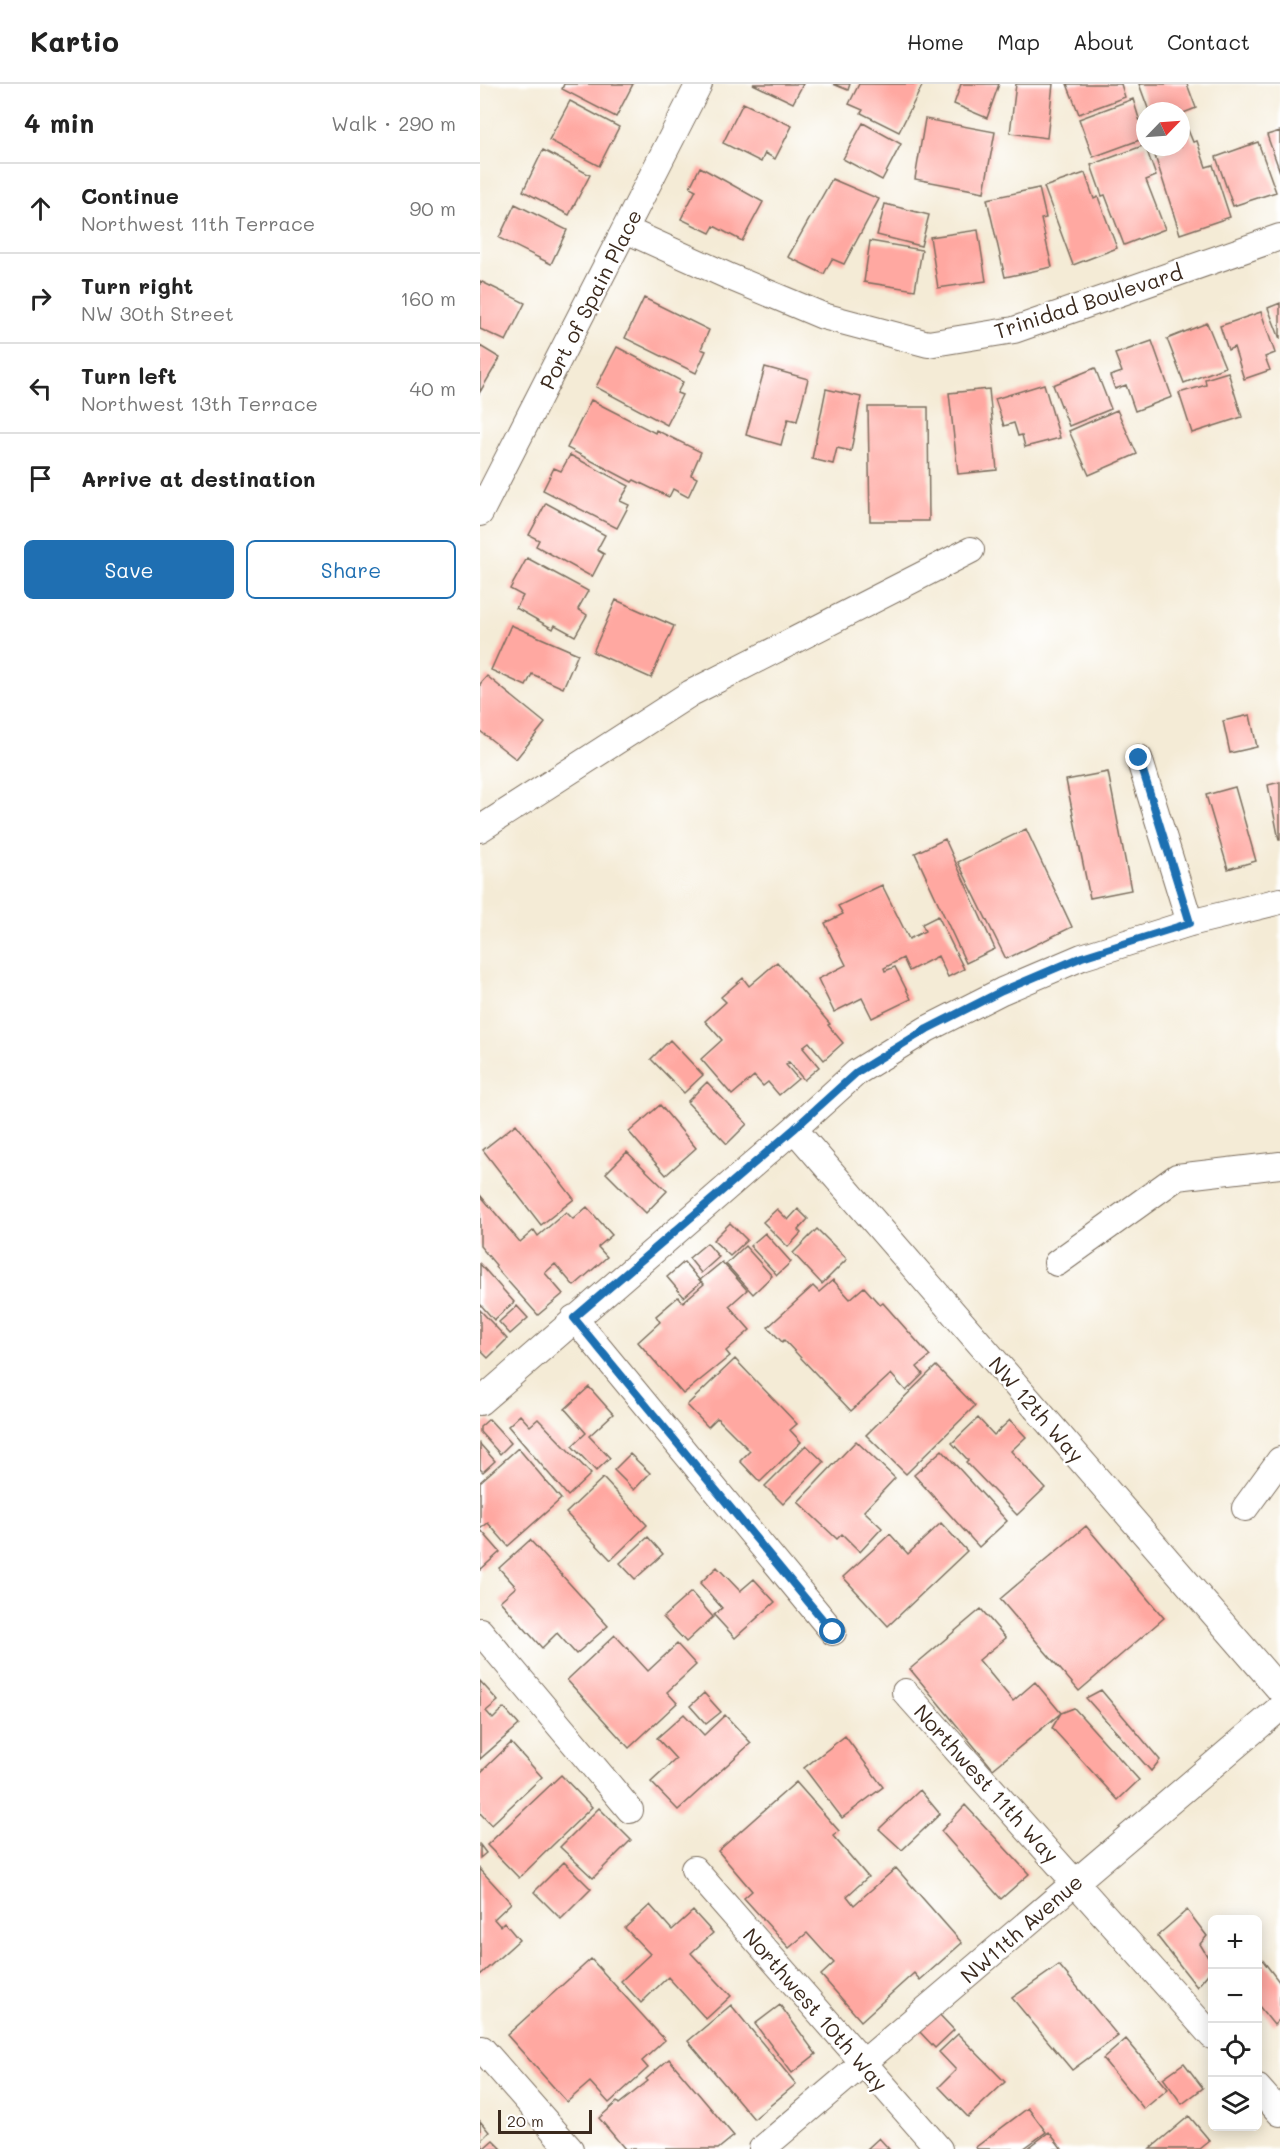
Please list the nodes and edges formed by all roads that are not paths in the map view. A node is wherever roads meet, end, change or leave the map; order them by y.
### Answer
1 (699, 84) edge
2 (626, 230) junction
3 (1280, 237) edge
4 (480, 513) edge
5 (971, 550) dead end
6 (1139, 758) dead end
7 (480, 829) edge
8 (1280, 901) edge
9 (1190, 923) junction
10 (794, 1129) junction
11 (1280, 1165) edge
12 (1057, 1263) dead end
13 (574, 1318) junction
14 (480, 1402) edge
15 (1280, 1460) edge
16 (1245, 1508) dead end
17 (480, 1631) edge
18 (833, 1632) dead end
19 (1280, 1690) edge
20 (905, 1692) dead end
21 (1280, 1708) edge
22 (630, 1810) dead end
23 (694, 1869) dead end
24 (1076, 1881) junction
25 (1208, 2031) edge
26 (482, 2049) dead end
27 (862, 2063) junction
28 (1262, 2093) edge
29 (1280, 2113) edge
30 (570, 2149) edge
31 (762, 2149) edge
32 (939, 2149) edge

1 - 2 street, Port of Spain Place
2 - 3 street, Trinidad Boulevard
2 - 4 street, Port of Spain Place
5 - 7 street
6 - 9 street
8 - 9 street
9 - 10 street
10 - 13 street
10 - 19 street, NW 12th Way
11 - 12 street
13 - 14 street
13 - 18 street
15 - 16 street
17 - 22 street
20 - 24 street, Northwest 11th Way
21 - 24 street, NW11th Avenue
23 - 27 street, Northwest 10th Way
24 - 25 street, Northwest 11th Way
24 - 27 street, NW11th Avenue
26 - 30 street
27 - 31 street, NW11th Avenue
27 - 32 street, Northwest 10th Way
28 - 29 street

